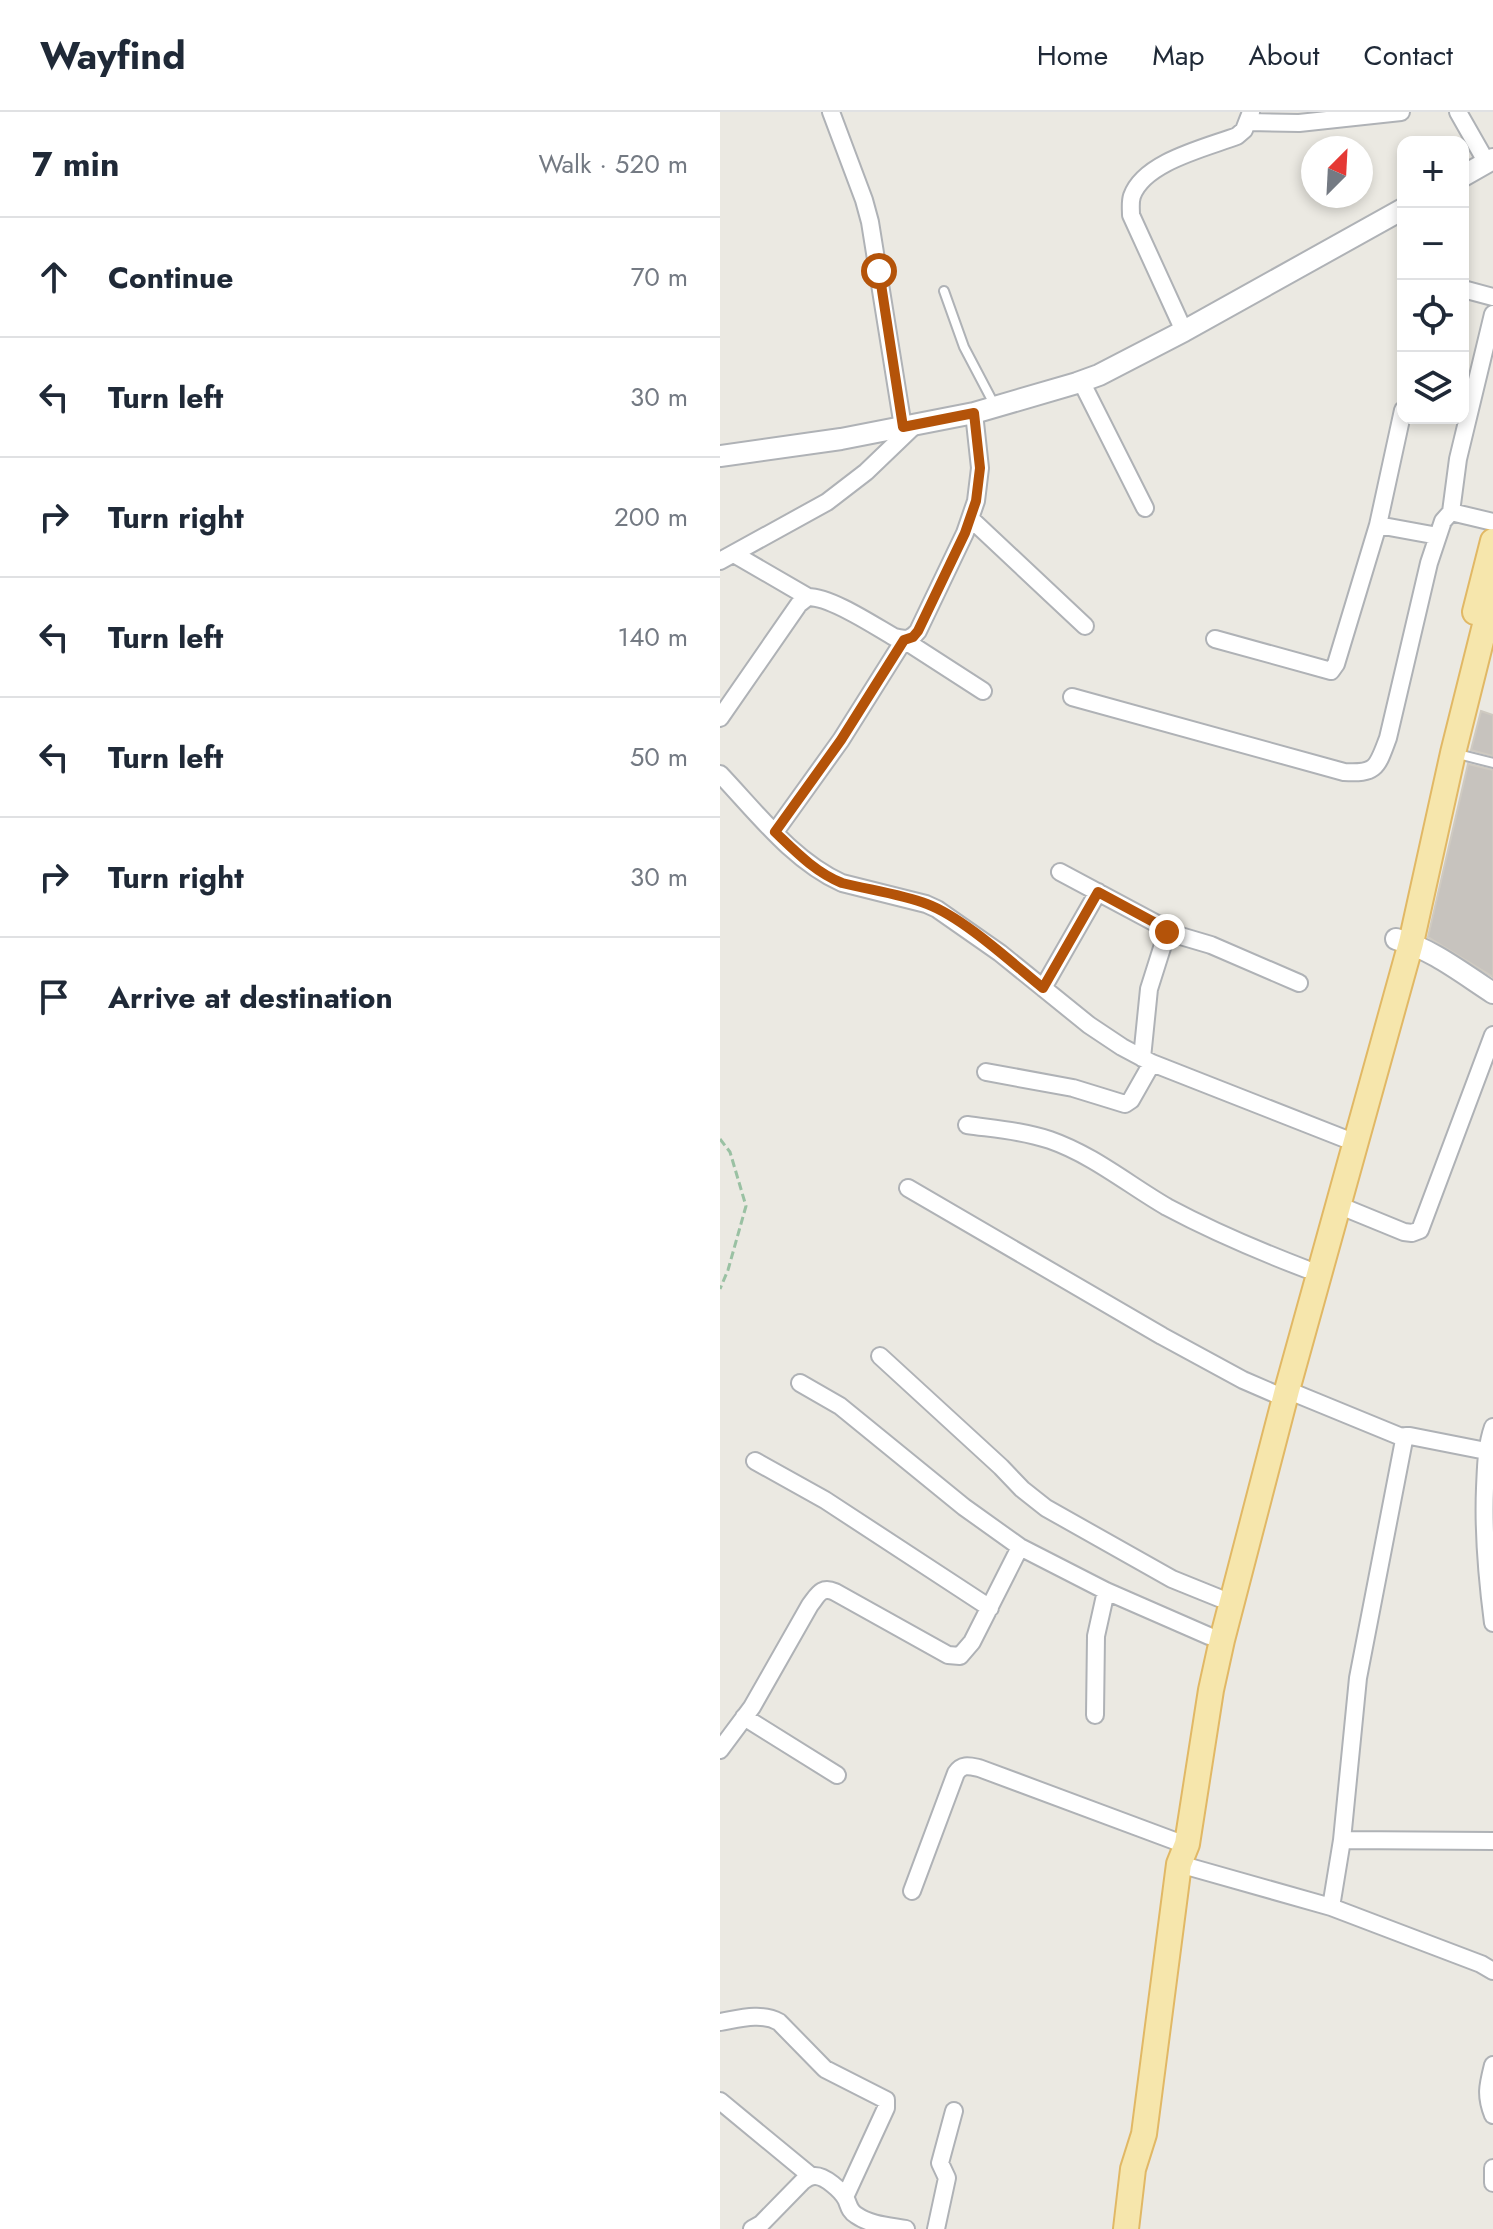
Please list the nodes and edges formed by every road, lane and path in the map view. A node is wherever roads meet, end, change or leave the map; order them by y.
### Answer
1 (831, 112) edge
2 (1401, 112) edge
3 (1458, 112) edge
4 (1250, 117) edge
5 (1490, 161) edge
6 (1469, 173) edge
7 (1397, 212) edge
8 (944, 291) dead end
9 (1469, 291) edge
10 (1493, 297) edge
11 (1493, 314) edge
12 (1184, 331) junction
13 (1081, 381) junction
14 (996, 407) junction
15 (974, 413) junction
16 (1400, 424) edge
17 (909, 426) junction
18 (720, 456) edge
19 (1145, 508) dead end
20 (1451, 512) junction
21 (971, 519) junction
22 (1493, 522) edge
23 (1378, 525) junction
24 (1438, 536) junction
25 (1493, 541) edge
26 (727, 557) edge
27 (1493, 593) edge
28 (808, 597) junction
29 (1085, 626) dead end
30 (1215, 639) dead end
31 (904, 640) junction
32 (983, 691) dead end
33 (1072, 697) dead end
34 (720, 718) edge
35 (1453, 753) junction
36 (1493, 763) edge
37 (720, 774) edge
38 (775, 832) junction
39 (1060, 872) dead end
40 (1098, 892) junction
41 (1167, 932) junction
42 (1404, 941) junction
43 (1299, 983) dead end
44 (1043, 988) junction
45 (1493, 993) edge
46 (1493, 1035) edge
47 (1147, 1060) junction
48 (986, 1072) dead end
49 (967, 1125) dead end
50 (1343, 1138) junction
51 (720, 1139) edge
52 (908, 1188) dead end
53 (1338, 1205) junction
54 (1306, 1269) junction
55 (720, 1289) edge
56 (880, 1356) dead end
57 (800, 1383) dead end
58 (1280, 1392) junction
59 (1493, 1427) edge
60 (1404, 1438) junction
61 (1486, 1451) junction
62 (755, 1461) dead end
63 (1020, 1547) junction
64 (1106, 1591) junction
65 (1219, 1598) junction
66 (990, 1608) junction
67 (1493, 1623) edge
68 (1209, 1636) junction
69 (1095, 1715) dead end
70 (744, 1717) junction
71 (720, 1750) edge
72 (837, 1775) dead end
73 (1342, 1840) junction
74 (1493, 1841) edge
75 (1177, 1853) junction
76 (912, 1891) dead end
77 (1331, 1907) junction
78 (1493, 1971) edge
79 (720, 2022) edge
80 (1493, 2065) edge
81 (720, 2101) edge
82 (954, 2111) dead end
83 (1493, 2115) edge
84 (1144, 2134) junction
85 (1493, 2168) edge
86 (811, 2176) junction
87 (1493, 2183) edge
88 (845, 2197) junction
89 (752, 2229) edge
90 (906, 2229) edge
91 (936, 2229) edge
92 (1126, 2229) edge
93 (1142, 2229) edge

1 - 17 street
2 - 4 street
3 - 5 street
4 - 12 street
5 - 6 street
7 - 12 street
8 - 14 lane
9 - 10 street
11 - 20 street
12 - 13 street
13 - 14 street
13 - 19 street
14 - 15 street
15 - 17 street
15 - 21 street
16 - 23 street
17 - 18 street
17 - 26 street
20 - 22 street
20 - 24 street
21 - 29 street
21 - 31 street
23 - 24 street
23 - 30 street
24 - 33 street
25 - 42 main road
26 - 28 street
27 - 35 main road
28 - 31 street
28 - 34 street
31 - 32 street
31 - 38 street
35 - 36 lane
35 - 42 main road
37 - 38 street
38 - 44 street
39 - 40 street
40 - 41 street
40 - 44 street
41 - 43 street
41 - 47 street
42 - 45 street
42 - 50 main road
42 - 53 main road
44 - 47 street
46 - 53 street
47 - 48 street
47 - 50 street
49 - 54 street
50 - 54 main road
51 - 55 path
52 - 58 street
53 - 58 main road
54 - 58 main road
56 - 65 street
57 - 63 street
58 - 60 street
58 - 65 main road
58 - 75 main road
59 - 61 street
60 - 61 street
60 - 73 street
61 - 67 street
62 - 66 street
63 - 64 street
63 - 66 street
64 - 68 street
64 - 69 street
65 - 68 main road
66 - 70 street
68 - 75 main road
70 - 71 street
70 - 72 street
73 - 74 street
73 - 77 street
75 - 76 street
75 - 77 street
75 - 84 main road
77 - 78 street
79 - 88 street
80 - 83 street
81 - 86 street
82 - 91 street
84 - 92 main road
84 - 93 main road
85 - 87 street
86 - 88 street
86 - 89 street
88 - 90 street

